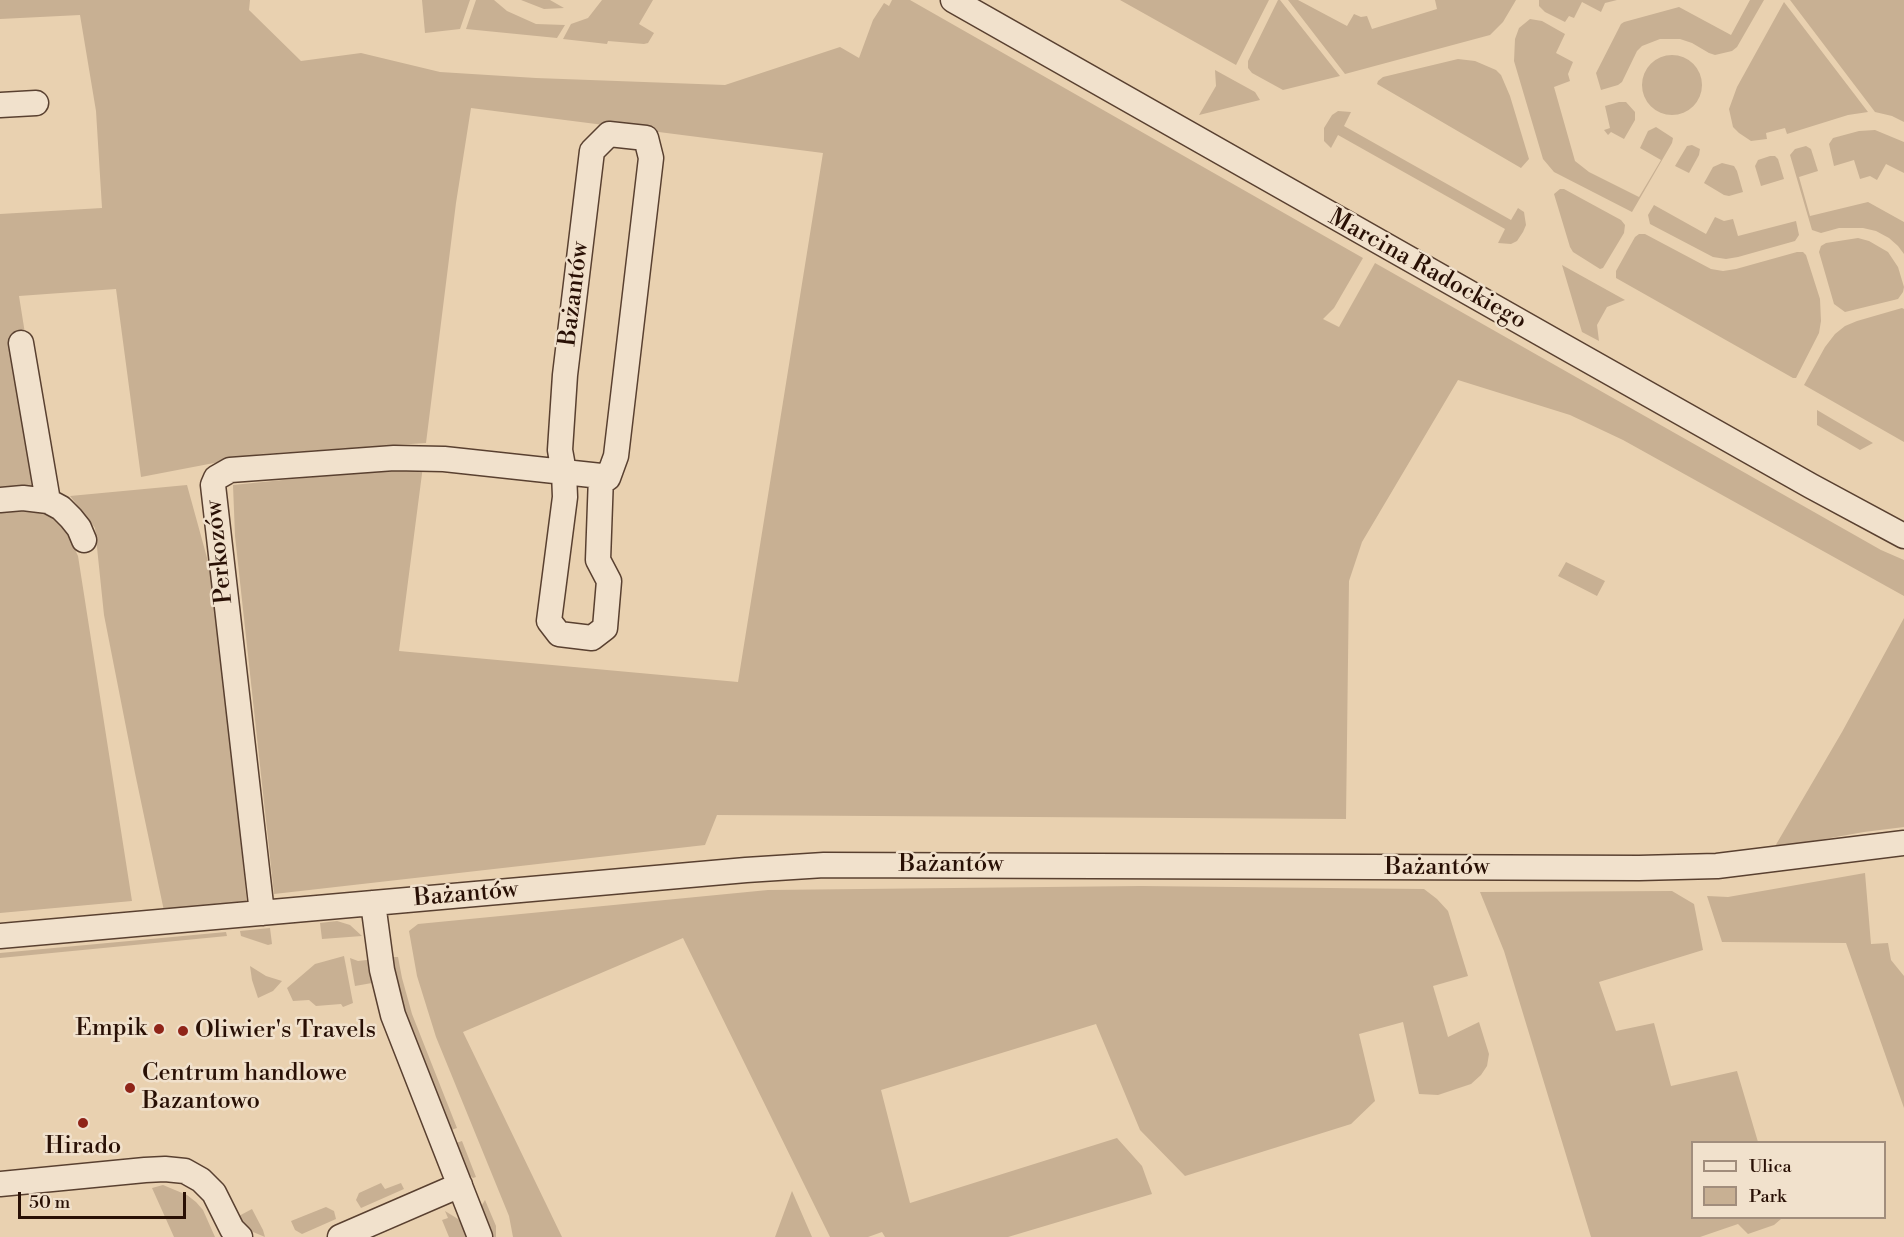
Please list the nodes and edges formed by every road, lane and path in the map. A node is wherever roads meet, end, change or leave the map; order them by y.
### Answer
1 (953, 0) edge
2 (36, 103) dead end
3 (0, 105) edge
4 (21, 343) dead end
5 (564, 472) junction
6 (604, 477) junction
7 (0, 500) edge
8 (48, 501) junction
9 (1904, 536) edge
10 (84, 540) dead end
11 (1904, 843) edge
12 (373, 903) junction
13 (262, 913) junction
14 (0, 936) edge
15 (0, 1184) edge
16 (460, 1185) junction
17 (378, 1229) edge
18 (240, 1237) edge
19 (340, 1237) edge
20 (480, 1237) edge

1 - 9 street, Marcina Radockiego
2 - 3 street
4 - 8 street
5 - 6 street, Perkozów
5 - 6 street, Bażantów
5 - 6 street, Bażantów
5 - 13 street, Perkozów
7 - 8 street
8 - 10 street
11 - 12 street, Bażantów
12 - 13 street, Bażantów
12 - 16 street
13 - 14 street, Bażantów
15 - 18 street
16 - 17 street
16 - 20 street
17 - 19 street

